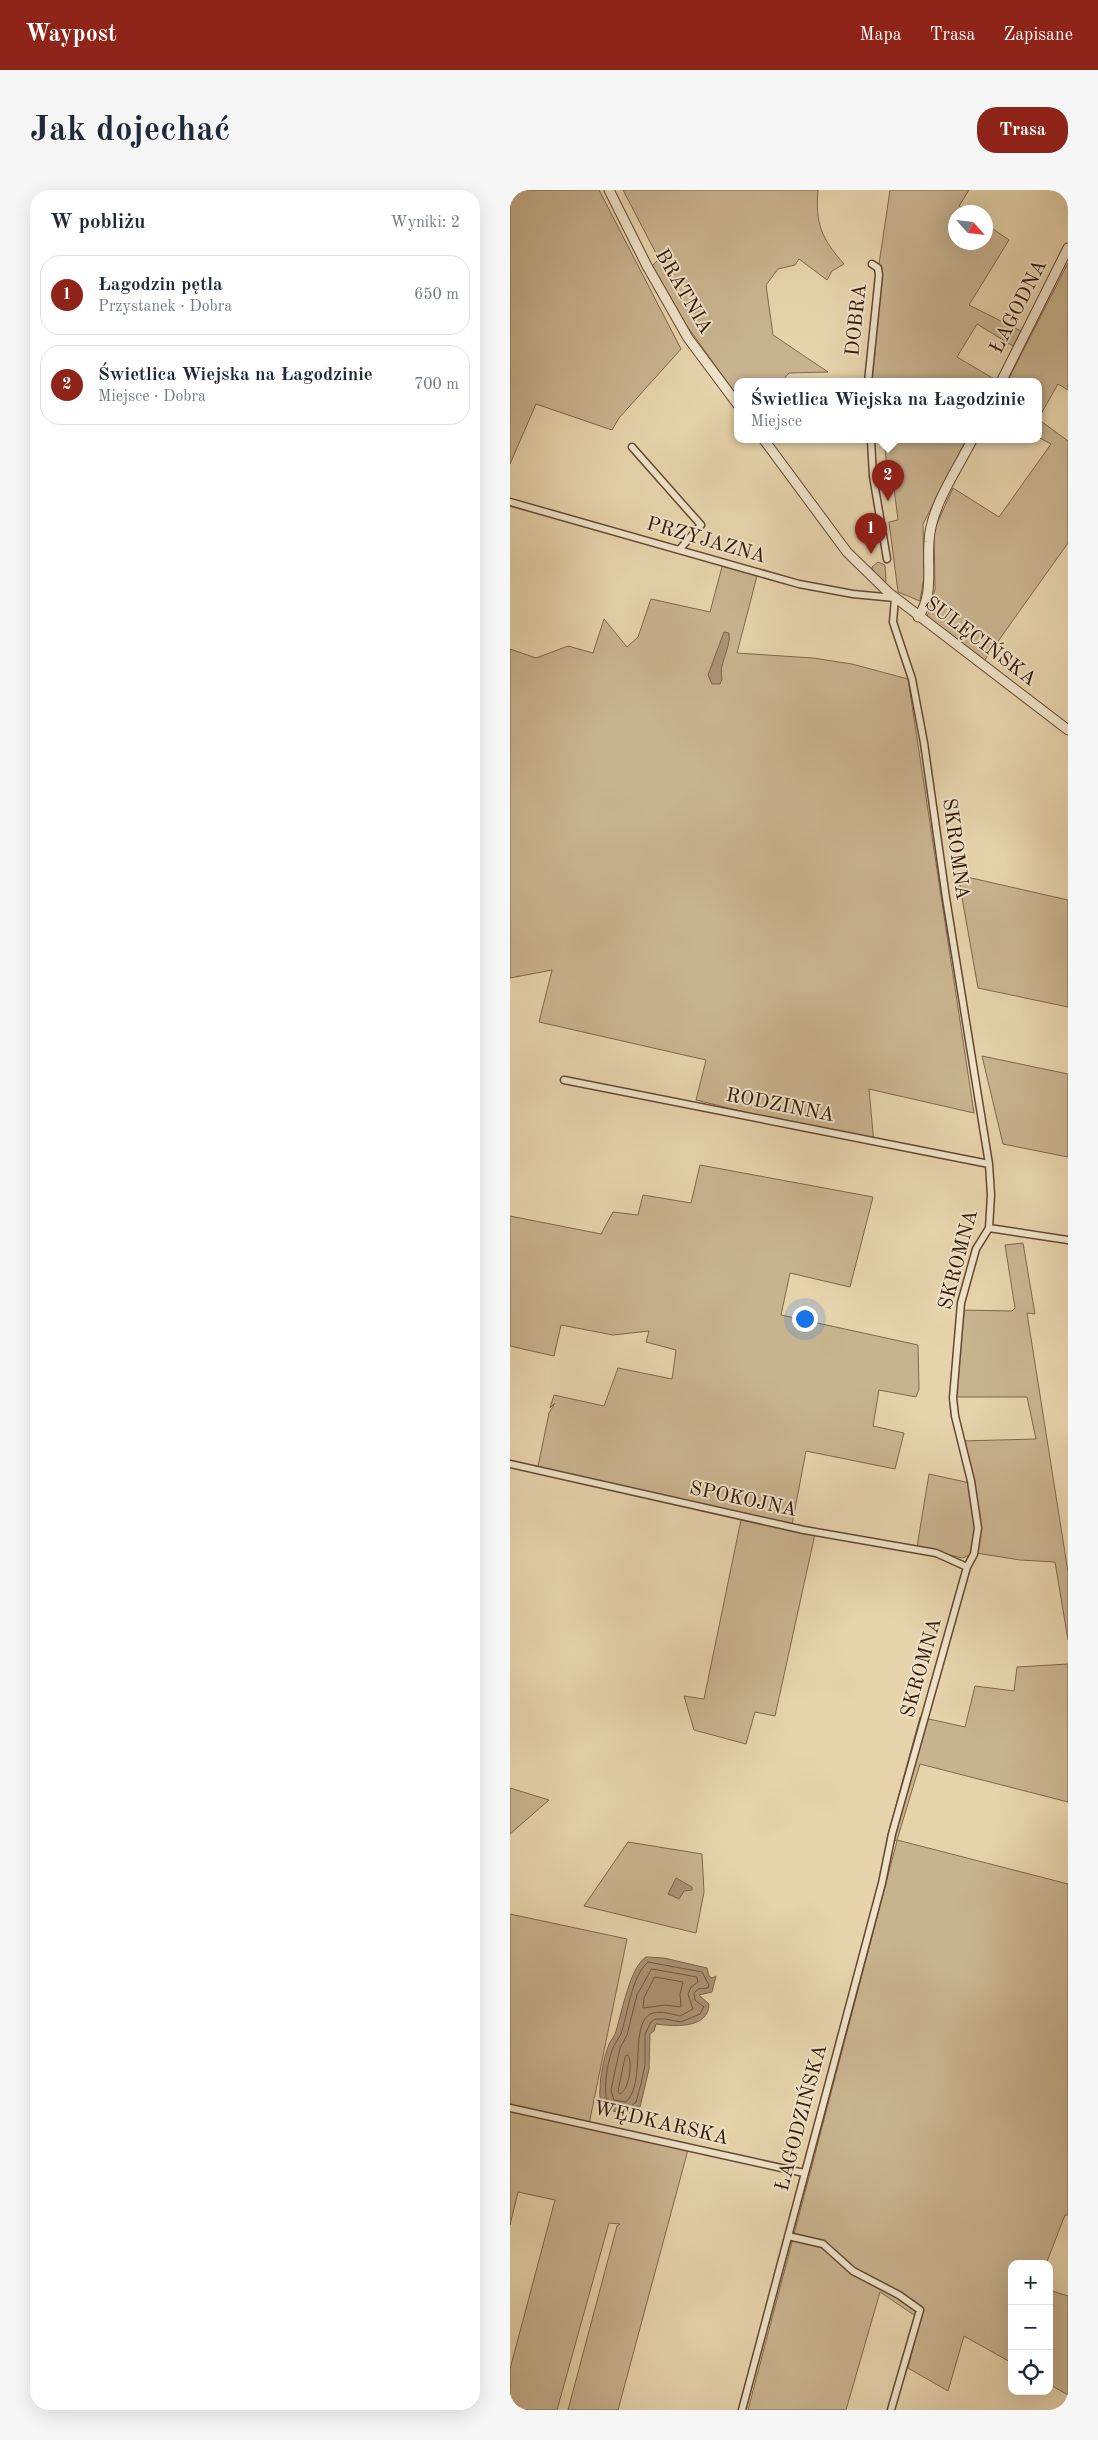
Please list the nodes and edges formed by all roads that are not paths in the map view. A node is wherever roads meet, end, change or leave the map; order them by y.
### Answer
1 (609, 190) edge
2 (1068, 248) edge
3 (872, 264) dead end
4 (868, 378) edge
5 (1003, 378) edge
6 (734, 400) edge
7 (766, 443) edge
8 (871, 443) edge
9 (971, 443) edge
10 (632, 447) dead end
11 (510, 502) edge
12 (679, 550) junction
13 (887, 560) dead end
14 (895, 598) junction
15 (918, 616) junction
16 (1068, 730) edge
17 (564, 1080) dead end
18 (989, 1164) junction
19 (989, 1228) junction
20 (1068, 1240) edge
21 (510, 1464) edge
22 (967, 1567) junction
23 (892, 1834) joint
24 (510, 2108) edge
25 (804, 2173) junction
26 (788, 2236) junction
27 (742, 2410) edge
28 (891, 2410) edge

1 - 6 street, BRATNIA
2 - 5 street, ŁAGODNA
3 - 4 street, DOBRA
7 - 14 street, SULĘCIŃSKA
8 - 13 street
9 - 15 street
10 - 12 street
11 - 12 street, PRZYJAZNA
12 - 14 street, PRZYJAZNA
14 - 15 street, SULĘCIŃSKA
14 - 18 street, SKROMNA
15 - 16 street, SULĘCIŃSKA
17 - 18 street, RODZINNA
18 - 19 street, SKROMNA
19 - 20 street
19 - 22 street, SKROMNA
21 - 22 street, SPOKOJNA
22 - 23 street, SKROMNA
23 - 25 street, ŁAGODZIŃSKA
24 - 25 street, WĘDKARSKA
25 - 26 street, ŁAGODZIŃSKA
26 - 27 street, ŁAGODZIŃSKA
26 - 28 street

